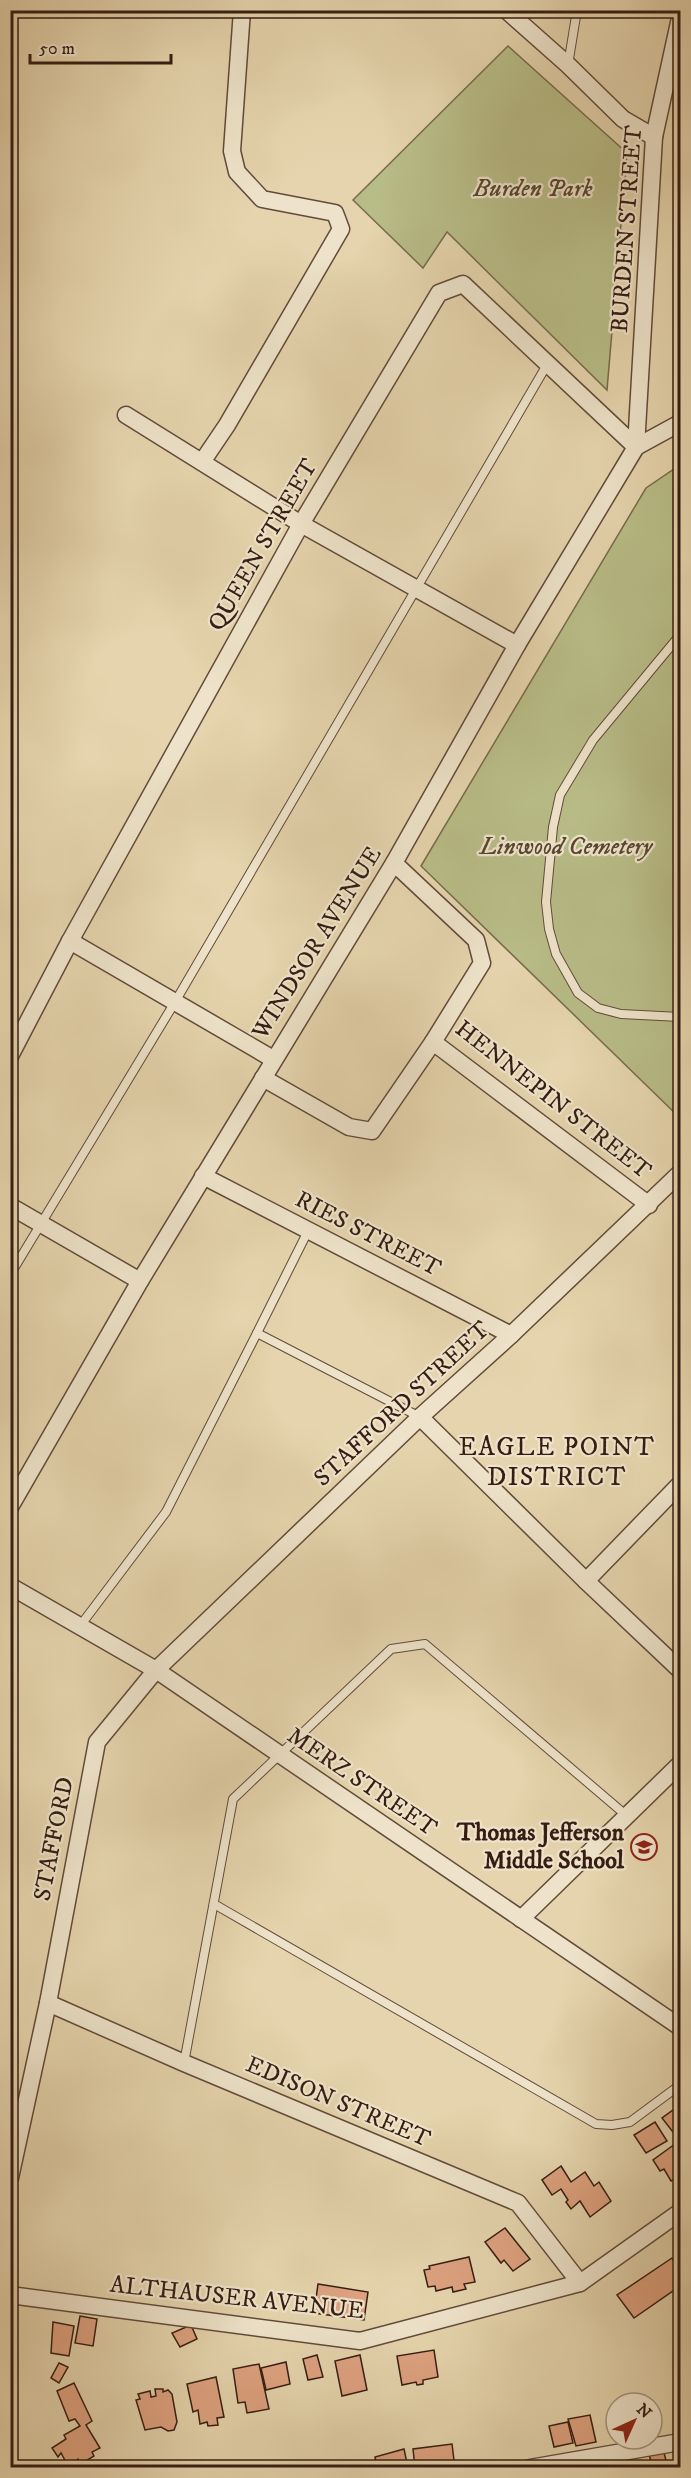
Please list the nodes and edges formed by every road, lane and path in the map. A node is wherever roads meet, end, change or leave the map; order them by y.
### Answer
1 (242, 10) edge
2 (506, 10) edge
3 (576, 10) edge
4 (681, 18) edge
5 (568, 65) junction
6 (654, 137) junction
7 (548, 363) junction
8 (126, 415) dead end
9 (681, 423) edge
10 (636, 447) junction
11 (202, 462) junction
12 (301, 524) junction
13 (417, 589) junction
14 (681, 635) edge
15 (517, 645) junction
16 (394, 863) junction
17 (70, 942) junction
18 (175, 1002) junction
19 (681, 1017) edge
20 (432, 1042) junction
21 (10, 1056) edge
22 (273, 1059) junction
23 (263, 1078) junction
24 (681, 1173) edge
25 (203, 1176) junction
26 (649, 1204) junction
27 (10, 1206) edge
28 (41, 1223) junction
29 (308, 1231) junction
30 (10, 1275) edge
31 (140, 1281) junction
32 (257, 1333) junction
33 (511, 1335) junction
34 (420, 1417) junction
35 (681, 1484) edge
36 (10, 1507) edge
37 (586, 1581) junction
38 (10, 1586) edge
39 (80, 1626) junction
40 (156, 1670) junction
41 (681, 1670) edge
42 (279, 1753) junction
43 (681, 1764) edge
44 (627, 1816) junction
45 (214, 1904) junction
46 (521, 1920) junction
47 (48, 2003) junction
48 (681, 2027) edge
49 (184, 2063) junction
50 (681, 2085) edge
51 (10, 2178) edge
52 (681, 2212) edge
53 (580, 2283) junction
54 (10, 2295) edge
55 (681, 2442) edge
56 (530, 2468) edge

1 - 11 street
2 - 5 street
3 - 5 lane
4 - 6 street, BURDEN STREET
5 - 6 street
6 - 10 street, BURDEN STREET
7 - 10 street, QUEEN STREET
7 - 12 street, QUEEN STREET
7 - 13 lane
8 - 11 street
9 - 10 street
10 - 15 street, WINDSOR AVENUE
11 - 12 street
12 - 13 street
12 - 17 street, QUEEN STREET
13 - 15 street
13 - 18 lane
14 - 19 lane
15 - 16 street, WINDSOR AVENUE
16 - 20 street, HENNEPIN STREET
16 - 22 street, WINDSOR AVENUE
17 - 18 street
17 - 21 street, QUEEN STREET
18 - 22 street
18 - 28 lane
20 - 23 street
20 - 26 street, HENNEPIN STREET
22 - 23 street, WINDSOR AVENUE
23 - 25 street, WINDSOR AVENUE
24 - 26 street, STAFFORD STREET
25 - 29 street, RIES STREET
25 - 31 street, WINDSOR AVENUE
26 - 33 street, STAFFORD STREET
27 - 28 street
28 - 30 lane
28 - 31 street
29 - 32 lane
29 - 33 street, RIES STREET
31 - 36 street, WINDSOR AVENUE
32 - 34 lane
32 - 39 lane
33 - 34 street, STAFFORD STREET
34 - 37 street
34 - 40 street, STAFFORD STREET
35 - 37 street
37 - 41 street
38 - 39 street, MERZ STREET
39 - 40 street, MERZ STREET
40 - 42 street, MERZ STREET
40 - 47 street, STAFFORD
42 - 44 lane
42 - 45 lane
42 - 46 street, MERZ STREET
43 - 44 street
44 - 46 street
45 - 49 lane
45 - 50 lane
46 - 48 street, MERZ STREET
47 - 49 street, EDISON STREET
47 - 51 street, STAFFORD
49 - 53 street, EDISON STREET
52 - 53 street, ALTHAUSER AVENUE
53 - 54 street, ALTHAUSER AVENUE
55 - 56 street

